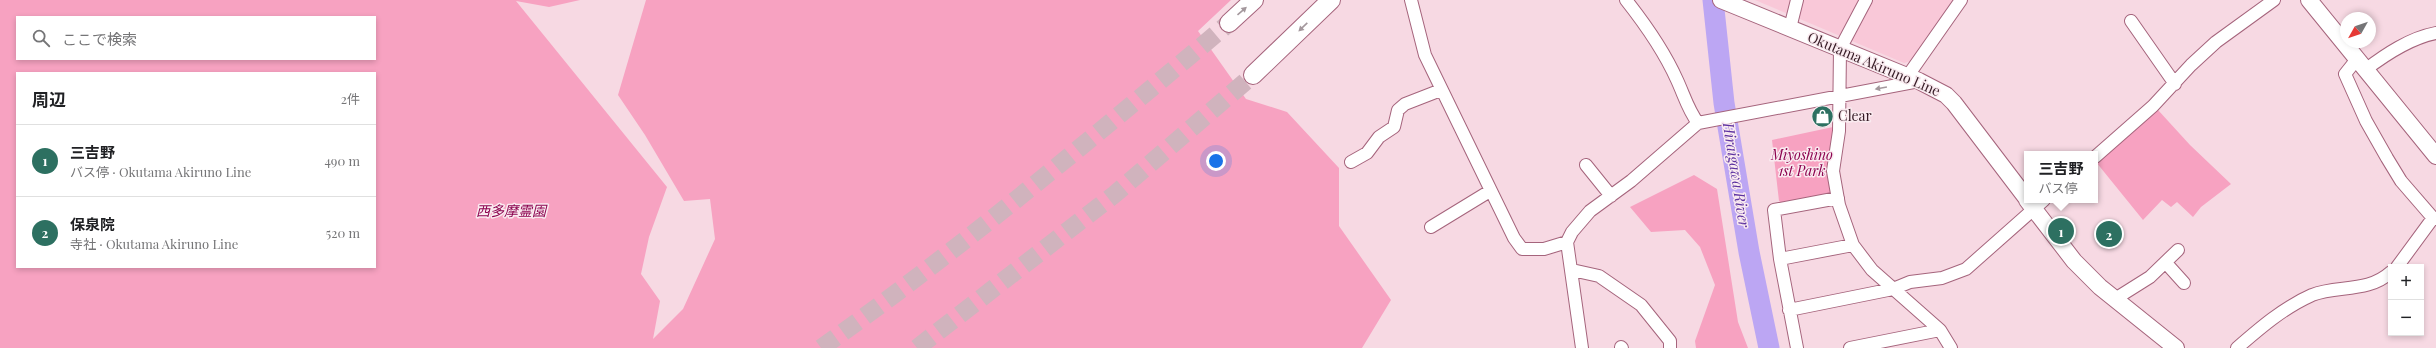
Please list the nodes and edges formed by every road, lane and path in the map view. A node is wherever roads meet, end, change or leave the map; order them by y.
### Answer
1 (1254, 0) edge
2 (1332, 0) edge
3 (1411, 0) edge
4 (1626, 0) edge
5 (1721, 0) edge
6 (1797, 0) edge
7 (1866, 0) edge
8 (1961, 0) edge
9 (2274, 0) edge
10 (2309, 0) edge
11 (1229, 22) tunnel mouth
12 (2131, 22) dead end
13 (1790, 28) junction
14 (2436, 33) edge
15 (1840, 49) junction
16 (2361, 65) junction
17 (1253, 75) tunnel mouth
18 (1913, 79) junction
19 (2175, 84) junction
20 (1441, 90) junction
21 (1840, 95) junction
22 (1700, 123) junction
23 (2098, 154) edge
24 (2436, 156) edge
25 (1351, 162) dead end
26 (1586, 165) dead end
27 (2024, 191) edge
28 (1490, 192) junction
29 (1611, 196) junction
30 (1838, 198) junction
31 (2032, 203) edge
32 (2034, 203) edge
33 (2434, 218) edge
34 (1431, 227) dead end
35 (1567, 242) junction
36 (1853, 245) junction
37 (2178, 250) dead end
38 (1780, 259) junction
39 (2166, 262) junction
40 (2398, 264) edge
41 (1572, 270) junction
42 (2388, 274) edge
43 (2184, 283) dead end
44 (1893, 289) junction
45 (2115, 299) junction
46 (1789, 310) junction
47 (1940, 330) junction
48 (1582, 348) edge
49 (1670, 348) edge
50 (1797, 348) edge
51 (1850, 348) edge
52 (1951, 348) edge
53 (2176, 348) edge
54 (2237, 348) edge

11 -> 1 highway
2 -> 17 highway
3 - 20 street
4 - 22 street
5 - 13 main road, Okutama Akiruno Line
6 - 13 street
7 - 15 street
8 - 18 street
9 - 19 street
10 - 16 main road
12 - 19 street
13 - 15 main road, Okutama Akiruno Line
14 - 16 street
15 - 18 main road, Okutama Akiruno Line
15 - 21 street
16 - 24 main road
16 - 33 street
18 -> 21 street
18 - 27 main road, Okutama Akiruno Line
19 - 23 street
20 - 25 street
20 - 28 street
21 - 22 street
21 - 30 street
22 - 29 street
26 - 29 street
28 - 34 street
28 - 35 street
29 - 35 street
30 - 36 street
30 - 38 street
31 - 44 street
32 - 45 main road, Okutama Akiruno Line
33 - 40 street
35 - 41 street
36 - 38 street
36 - 44 street
37 - 39 street
38 - 46 street
39 - 43 street
39 - 45 street
41 - 48 street
41 - 49 street
42 - 54 street
44 - 46 street
44 - 47 street
45 - 53 main road, Okutama Akiruno Line
46 - 50 street
47 - 51 street
47 - 52 street

